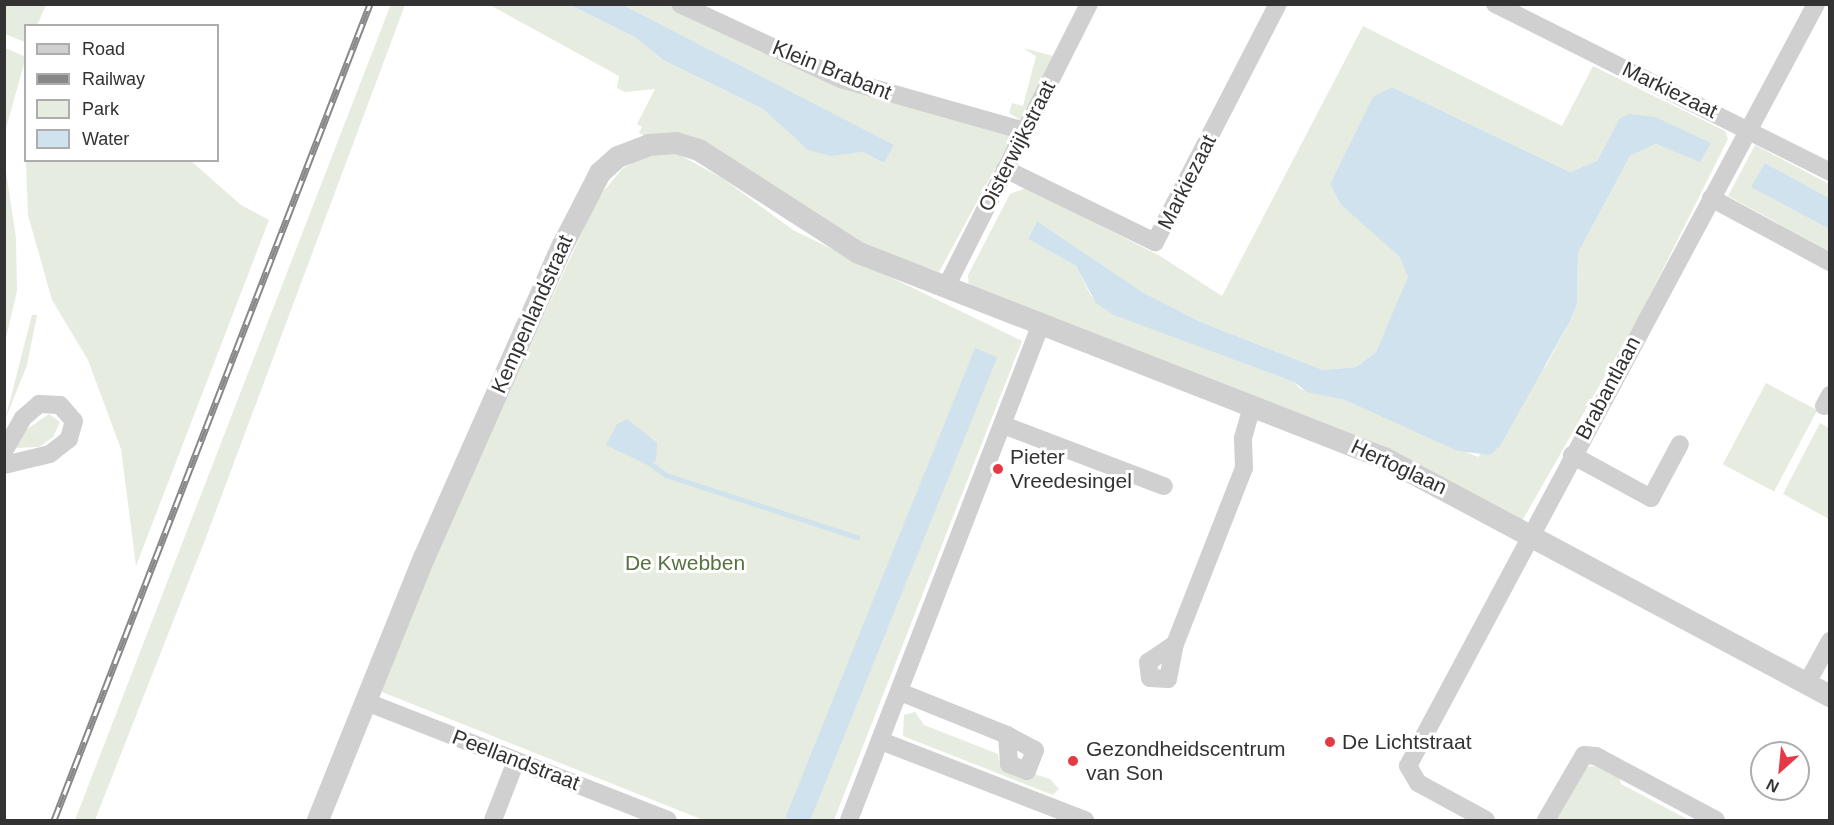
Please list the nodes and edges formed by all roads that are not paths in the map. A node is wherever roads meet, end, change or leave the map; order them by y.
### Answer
1 (680, 4) edge
2 (1089, 4) edge
3 (1278, 4) edge
4 (1495, 4) edge
5 (1816, 4) edge
6 (1749, 128) junction
7 (1024, 131) junction
8 (1005, 169) junction
9 (1830, 172) edge
10 (1711, 198) junction
11 (1830, 262) edge
12 (946, 287) junction
13 (1041, 324) junction
14 (1252, 406) junction
15 (1002, 425) junction
16 (1680, 444) dead end
17 (4, 451) edge
18 (1572, 455) junction
19 (4, 465) edge
20 (1164, 486) dead end
21 (1530, 534) junction
22 (1830, 641) edge
23 (1175, 644) dead end
24 (1807, 683) junction
25 (900, 692) junction
26 (1830, 696) edge
27 (364, 701) junction
28 (1007, 735) dead end
29 (881, 741) junction
30 (516, 761) junction
31 (318, 820) edge
32 (493, 820) edge
33 (667, 820) edge
34 (849, 820) edge
35 (1085, 820) edge
36 (1486, 820) edge
37 (1546, 820) edge
38 (1716, 820) edge

1 - 7 street, Klein Brabant
2 - 7 street, Oisterwijkstraat
3 - 8 street, Markiezaat
4 - 6 street, Markiezaat
5 - 6 street, Brabantlaan
6 - 9 street, Markiezaat
6 - 10 street, Brabantlaan
7 - 8 street, Oisterwijkstraat
8 - 12 street, Oisterwijkstraat
10 - 11 street
10 - 18 street, Brabantlaan
12 - 13 street, Hertoglaan
12 - 27 street, Kempenlandstraat
13 - 14 street, Hertoglaan
13 - 15 street
14 - 21 street, Hertoglaan
14 - 23 street
15 - 20 street
15 - 25 street
16 - 18 street
17 - 19 street
18 - 21 street, Brabantlaan
21 - 24 street, Hertoglaan
21 - 36 street, Brabantlaan
22 - 24 street
24 - 26 street, Hertoglaan
25 - 28 street
25 - 29 street
27 - 30 street, Peellandstraat
27 - 31 street, Kempenlandstraat
29 - 34 street
29 - 35 street
30 - 32 street
30 - 33 street, Peellandstraat
37 - 38 street

